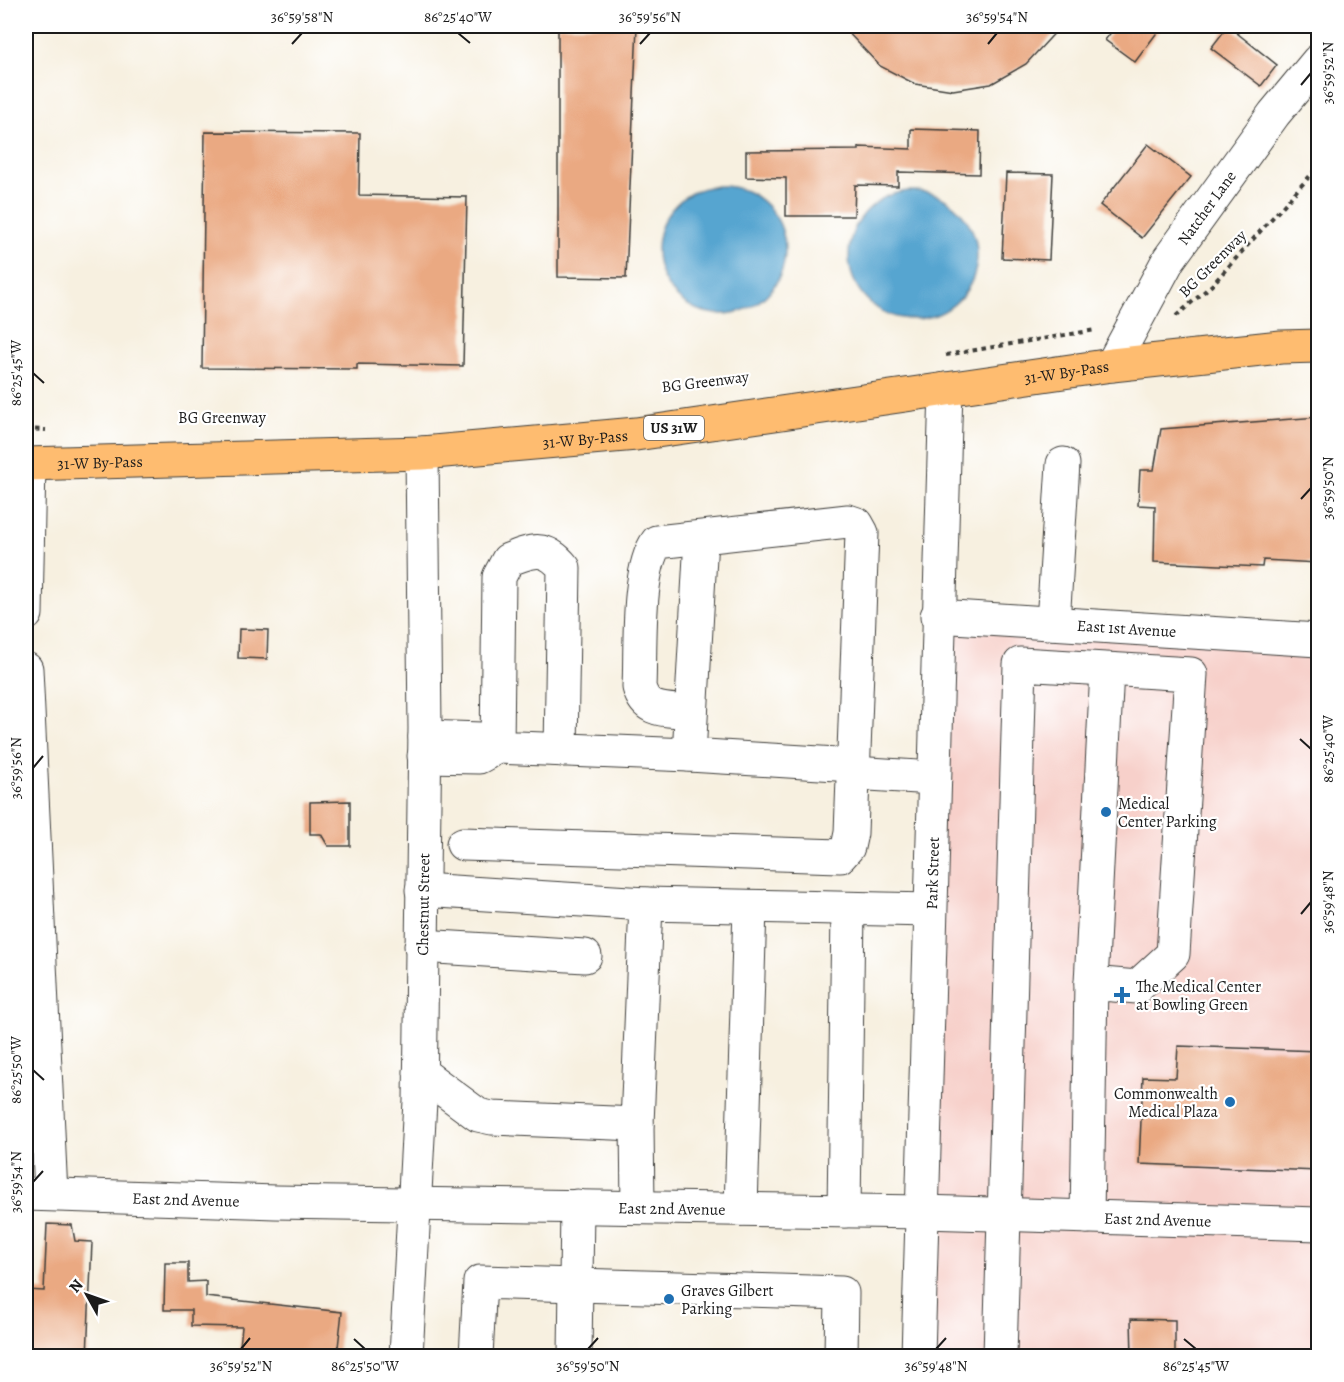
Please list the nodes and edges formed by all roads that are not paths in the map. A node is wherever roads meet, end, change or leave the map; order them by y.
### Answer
1 (1318, 61) edge
2 (1318, 346) edge
3 (1112, 366) junction
4 (946, 389) junction
5 (422, 453) junction
6 (27, 464) edge
7 (1063, 464) dead end
8 (700, 538) junction
9 (26, 614) edge
10 (937, 616) junction
11 (1053, 623) junction
12 (1318, 640) edge
13 (26, 669) edge
14 (1107, 670) junction
15 (691, 712) junction
16 (425, 747) junction
17 (497, 747) junction
18 (561, 750) junction
19 (689, 755) junction
20 (853, 765) junction
21 (934, 768) junction
22 (463, 844) dead end
23 (422, 890) junction
24 (646, 904) junction
25 (750, 907) junction
26 (849, 909) junction
27 (930, 910) junction
28 (421, 946) junction
29 (585, 956) dead end
30 (1091, 983) junction
31 (420, 1072) junction
32 (637, 1124) junction
33 (38, 1194) edge
34 (414, 1203) junction
35 (577, 1206) junction
36 (638, 1207) junction
37 (741, 1209) junction
38 (844, 1211) junction
39 (923, 1212) junction
40 (1005, 1215) junction
41 (1087, 1217) junction
42 (1318, 1224) edge
43 (575, 1284) junction
44 (406, 1356) edge
45 (476, 1356) edge
46 (575, 1356) edge
47 (841, 1356) edge
48 (918, 1356) edge
49 (1000, 1356) edge

1 - 3 street, Natcher Lane
2 - 3 main road, 31-W By-Pass / US 31W
3 - 4 main road, 31-W By-Pass / US 31W
4 - 5 main road, 31-W By-Pass / US 31W
4 - 10 street, Park Street
5 - 6 main road, 31-W By-Pass / US 31W
5 - 16 street, Chestnut Street
6 - 9 street
7 - 11 street
8 - 15 street
8 - 15 street
8 - 20 street
10 - 11 street, East 1st Avenue
10 - 21 street, Park Street
11 - 12 street, East 1st Avenue
13 - 33 street
14 - 30 street
14 - 30 street
14 - 40 street
15 - 19 street
16 - 17 street
16 - 23 street, Chestnut Street
17 - 18 street
17 - 18 street
18 - 19 street
19 - 20 street
20 - 21 street
20 - 22 street
21 - 27 street, Park Street
23 - 24 street
23 - 28 street, Chestnut Street
24 - 25 street
24 - 32 street
25 - 26 street
25 - 37 street
26 - 27 street
26 - 38 street
27 - 39 street, Park Street
28 - 29 street
28 - 31 street, Chestnut Street
30 - 41 street
31 - 32 street
31 - 34 street, Chestnut Street
32 - 36 street
33 - 34 street, East 2nd Avenue
34 - 35 street, East 2nd Avenue
34 - 44 street, Chestnut Street
35 - 36 street, East 2nd Avenue
35 - 43 street
36 - 37 street, East 2nd Avenue
37 - 38 street, East 2nd Avenue
38 - 39 street, East 2nd Avenue
39 - 40 street, East 2nd Avenue
39 - 48 street, Park Street
40 - 41 street, East 2nd Avenue
40 - 49 street
41 - 42 street, East 2nd Avenue
43 - 45 street
43 - 46 street
43 - 47 street

